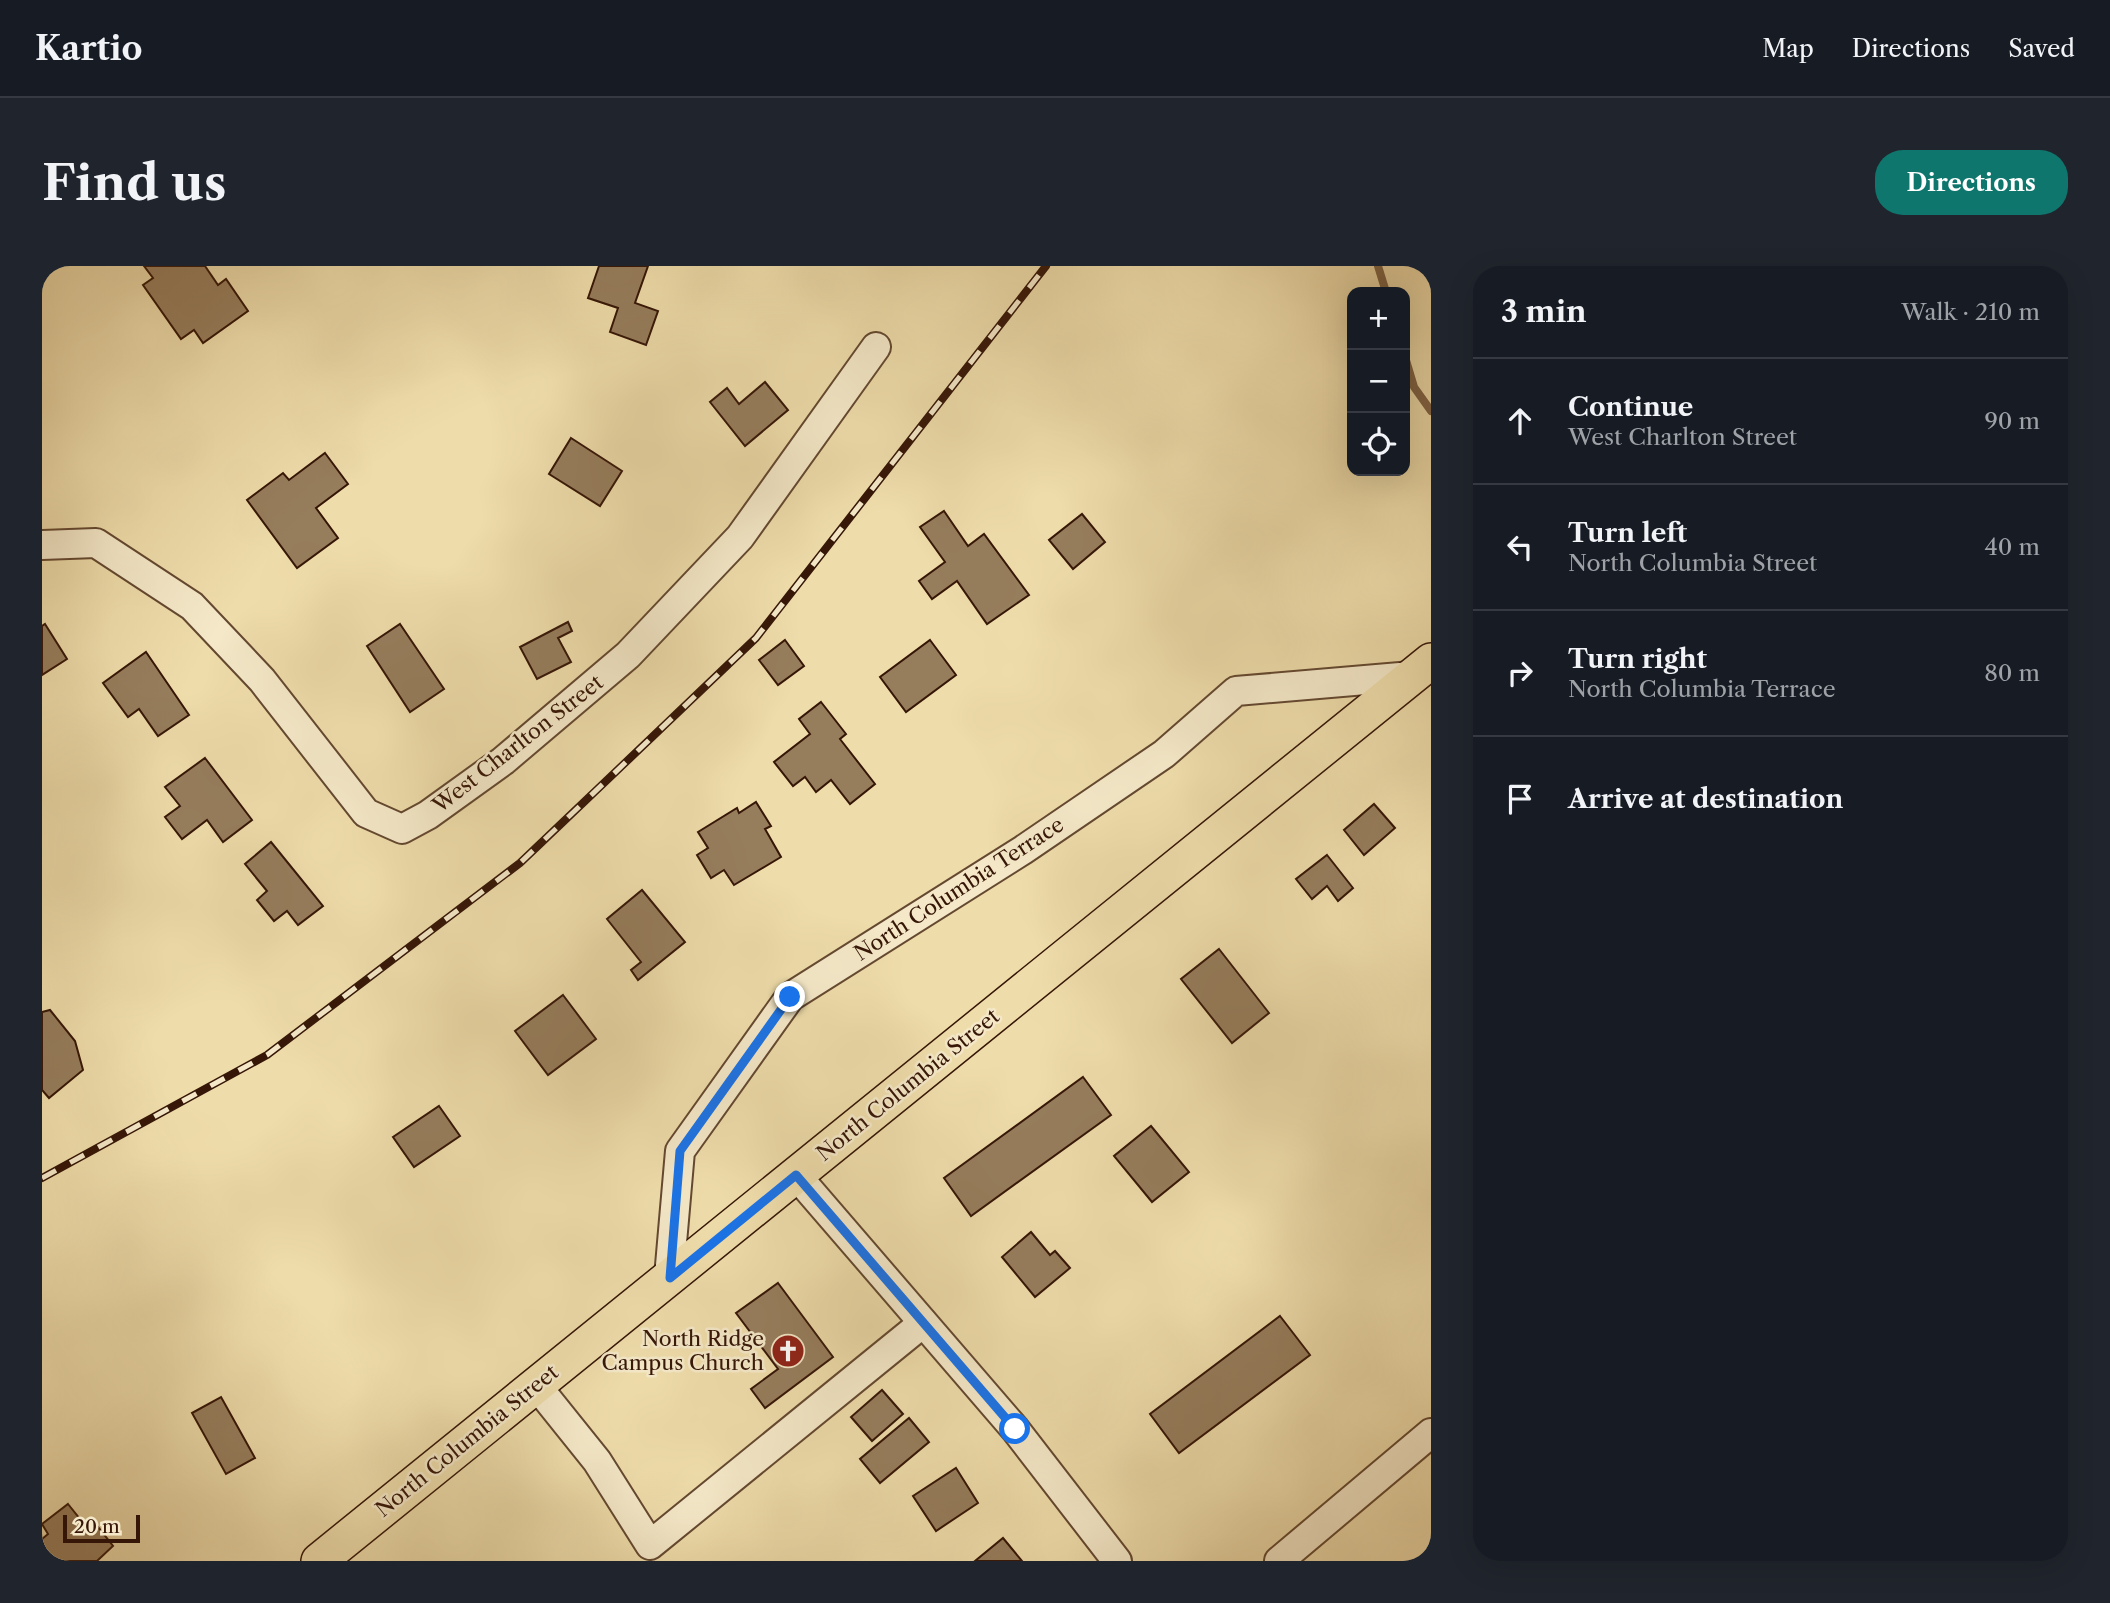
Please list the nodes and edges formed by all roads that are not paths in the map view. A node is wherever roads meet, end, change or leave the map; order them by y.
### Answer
1 (876, 347) dead end
2 (42, 545) edge
3 (1422, 669) edge
4 (796, 1175) junction
5 (670, 1278) junction
6 (923, 1322) junction
7 (536, 1385) junction
8 (1431, 1433) edge
9 (319, 1561) edge
10 (1117, 1561) edge
11 (1279, 1561) edge

1 - 2 street, West Charlton Street
3 - 4 main road, North Columbia Street
3 - 5 street, North Columbia Terrace
4 - 5 main road, North Columbia Street
4 - 6 street
5 - 7 main road, North Columbia Street
6 - 7 street
6 - 10 street
7 - 9 main road, North Columbia Street
8 - 11 street

